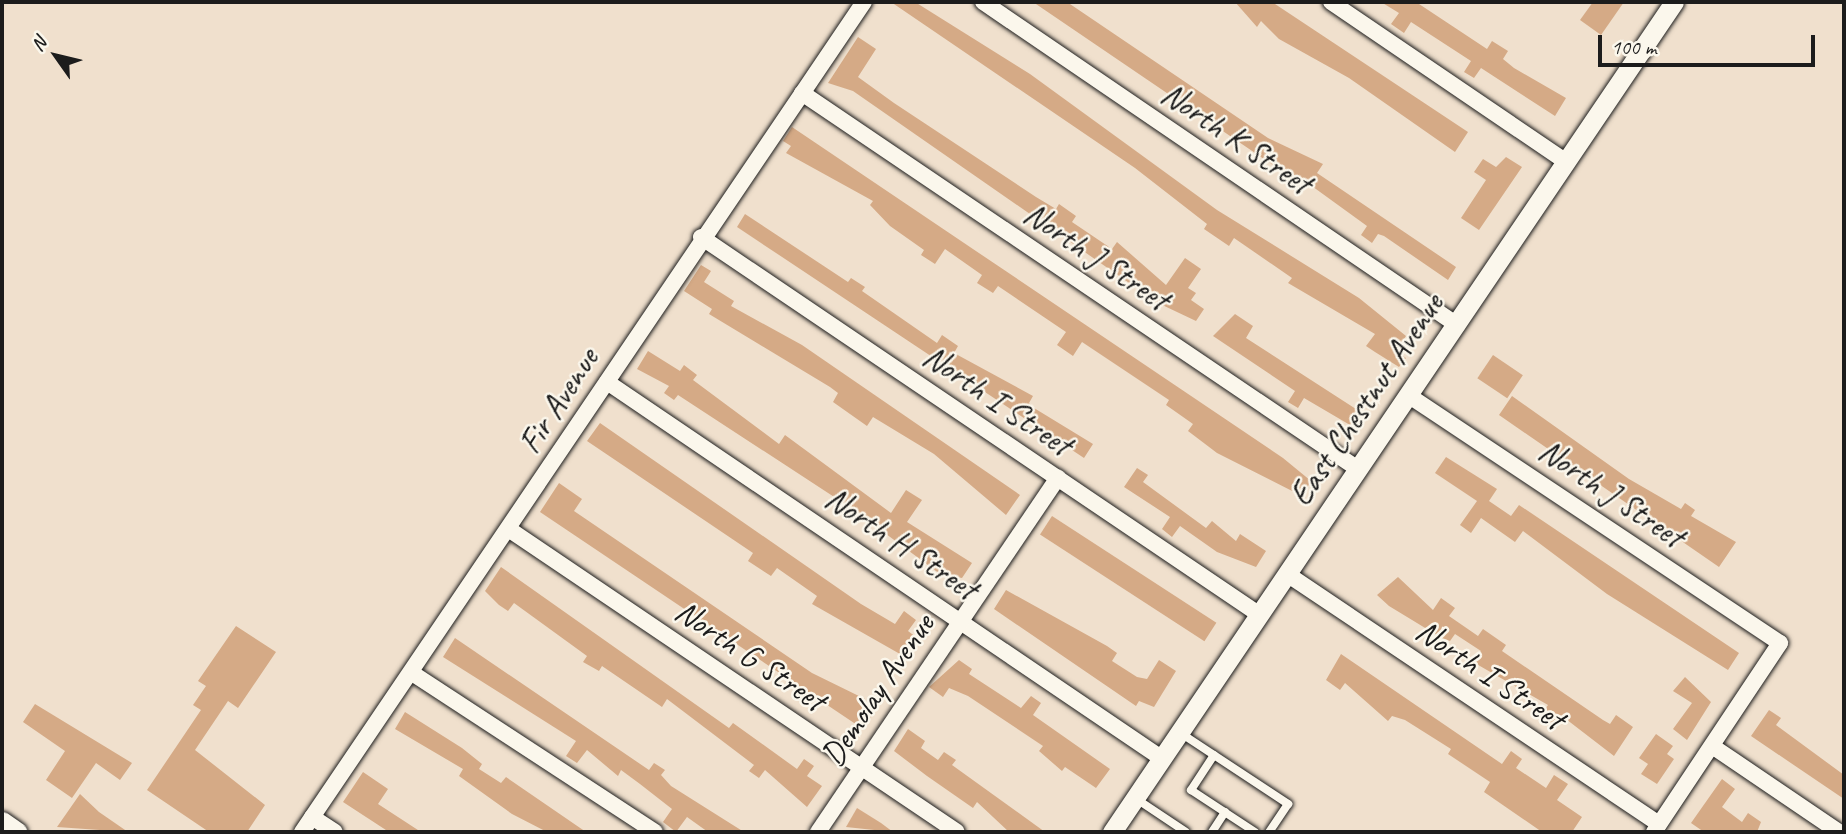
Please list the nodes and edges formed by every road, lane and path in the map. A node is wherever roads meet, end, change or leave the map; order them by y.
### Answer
1 (864, 2) edge
2 (983, 2) edge
3 (1331, 2) edge
4 (1674, 2) edge
5 (802, 93) junction
6 (1566, 162) junction
7 (701, 237) junction
8 (1457, 325) junction
9 (607, 382) junction
10 (1409, 395) junction
11 (1358, 469) junction
12 (1058, 478) junction
13 (510, 530) junction
14 (1287, 574) junction
15 (1260, 615) junction
16 (961, 620) junction
17 (412, 673) junction
18 (1179, 732) junction
19 (1712, 746) junction
20 (1214, 755) junction
21 (1161, 758) junction
22 (862, 767) junction
23 (1135, 798) junction
24 (1225, 812) junction
25 (312, 817) junction
26 (2, 821) edge
27 (1656, 828) edge
28 (1115, 831) edge
29 (18, 832) edge
30 (302, 832) edge
31 (335, 832) edge
32 (655, 832) edge
33 (818, 832) edge
34 (957, 832) edge
35 (1186, 832) edge
36 (1212, 832) edge
37 (1255, 832) edge
38 (1269, 832) edge
39 (1839, 832) edge

1 - 5 street, Fir Avenue
2 - 8 street, North K Street
3 - 6 street
4 - 6 street, East Chestnut Avenue
5 - 7 street, Fir Avenue
5 - 11 street, North J Street
6 - 8 street, East Chestnut Avenue
7 - 9 street, Fir Avenue
7 - 12 street, North I Street
8 - 10 street, East Chestnut Avenue
9 - 13 street, Fir Avenue
9 - 16 street, North H Street
10 - 11 street, East Chestnut Avenue
10 - 19 street, North J Street
11 - 14 street, East Chestnut Avenue
12 - 15 street, North I Street
12 - 16 street, Demolay Avenue
13 - 17 street, Fir Avenue
13 - 22 street, North G Street
14 - 15 street, East Chestnut Avenue
14 - 27 street, North I Street
15 - 18 street, East Chestnut Avenue
16 - 21 street, North H Street
16 - 22 street, Demolay Avenue
17 - 25 street, Fir Avenue
17 - 32 street
18 - 20 lane
18 - 21 street, East Chestnut Avenue
19 - 27 street
19 - 39 street
20 - 24 lane
20 - 38 lane
21 - 23 street, East Chestnut Avenue
22 - 33 street, Demolay Avenue
22 - 34 street, North G Street
23 - 28 street, East Chestnut Avenue
23 - 35 lane
24 - 36 lane
24 - 37 lane
25 - 30 street, Fir Avenue
25 - 31 street
26 - 29 street

